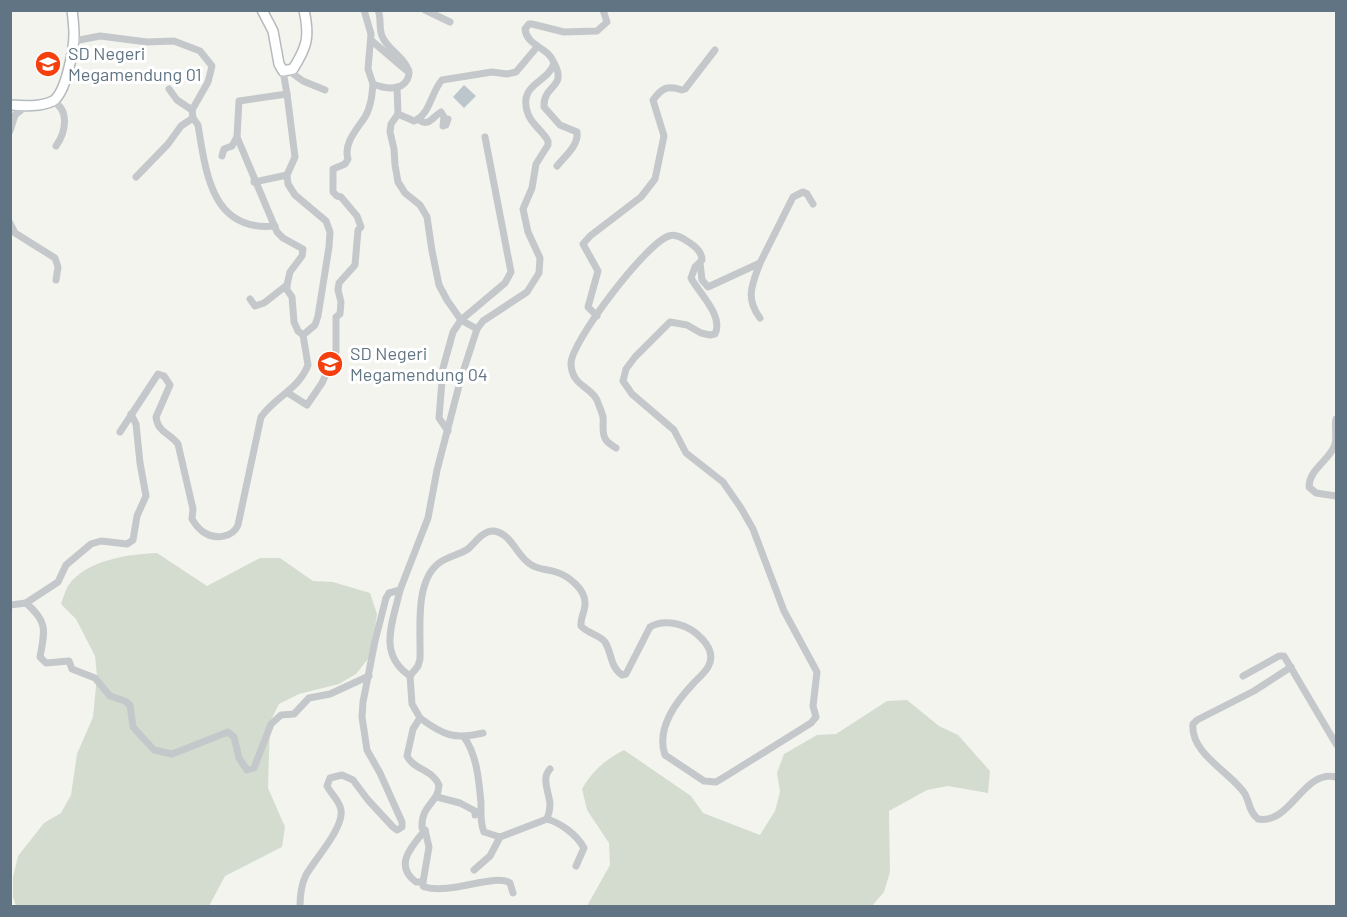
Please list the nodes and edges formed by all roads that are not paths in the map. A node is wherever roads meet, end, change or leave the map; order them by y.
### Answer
1 (72, 10) edge
2 (262, 10) edge
3 (303, 10) edge
4 (364, 10) edge
5 (378, 10) edge
6 (425, 10) edge
7 (603, 10) edge
8 (450, 22) dead end
9 (372, 40) junction
10 (74, 41) junction
11 (537, 47) junction
12 (715, 50) dead end
13 (554, 63) junction
14 (286, 71) junction
15 (409, 73) junction
16 (373, 84) junction
17 (397, 87) junction
18 (169, 89) dead end
19 (324, 90) dead end
20 (287, 94) junction
21 (52, 101) junction
22 (10, 105) edge
23 (26, 106) junction
24 (192, 110) junction
25 (398, 114) junction
26 (193, 118) junction
27 (418, 119) junction
28 (448, 119) dead end
29 (10, 131) edge
30 (237, 137) junction
31 (485, 137) dead end
32 (57, 146) dead end
33 (222, 156) dead end
34 (557, 166) dead end
35 (287, 175) junction
36 (136, 177) dead end
37 (254, 182) junction
38 (813, 204) dead end
39 (10, 223) edge
40 (276, 226) junction
41 (700, 263) junction
42 (760, 263) junction
43 (56, 280) dead end
44 (287, 285) junction
45 (250, 299) dead end
46 (597, 316) junction
47 (760, 318) dead end
48 (461, 320) junction
49 (477, 329) junction
50 (303, 335) junction
51 (288, 393) junction
52 (131, 414) junction
53 (1336, 419) edge
54 (447, 431) junction
55 (120, 432) dead end
56 (616, 448) dead end
57 (1336, 496) edge
58 (400, 591) junction
59 (26, 603) junction
60 (10, 605) edge
61 (1291, 667) junction
62 (369, 676) junction
63 (410, 676) junction
64 (1243, 676) dead end
65 (420, 718) junction
66 (483, 733) dead end
67 (464, 737) junction
68 (1336, 744) edge
69 (550, 769) dead end
70 (1336, 777) edge
71 (437, 796) junction
72 (475, 815) dead end
73 (548, 819) junction
74 (425, 830) junction
75 (500, 837) junction
76 (576, 866) dead end
77 (474, 870) dead end
78 (423, 882) junction
79 (513, 893) dead end
80 (300, 906) edge

1 - 10 street
2 - 14 street
3 - 14 street
4 - 9 street
5 - 15 street
6 - 8 street
7 - 11 street
9 - 15 street
9 - 16 street
10 - 21 street
10 - 24 street
11 - 13 street
11 - 27 street
12 - 46 street
13 - 34 street
13 - 49 street
14 - 19 street
14 - 20 street
15 - 17 street
16 - 17 street
16 - 51 street
17 - 25 street
18 - 24 street
20 - 30 street
20 - 35 street
21 - 23 street
21 - 32 street
22 - 23 street
23 - 29 street
24 - 26 street
25 - 27 street
25 - 48 street
26 - 36 street
26 - 40 street
27 - 28 street
30 - 33 street
30 - 37 street
31 - 48 street
35 - 37 street
35 - 50 street
37 - 40 street
38 - 42 street
39 - 43 street
40 - 44 street
41 - 42 street
41 - 46 street
41 - 63 street
42 - 47 street
44 - 45 street
44 - 50 street
46 - 56 street
48 - 49 street
48 - 54 street
49 - 54 street
50 - 51 street
51 - 52 street
52 - 55 street
52 - 59 street
53 - 57 street
54 - 58 street
58 - 62 street
58 - 63 street
59 - 60 street
59 - 62 street
61 - 64 street
61 - 68 street
61 - 70 street
62 - 80 street
63 - 65 street
65 - 67 street
65 - 71 street
66 - 67 street
67 - 75 street
69 - 73 street
71 - 72 street
71 - 74 street
73 - 75 street
73 - 76 street
74 - 78 street
74 - 78 street
75 - 77 street
78 - 79 street

